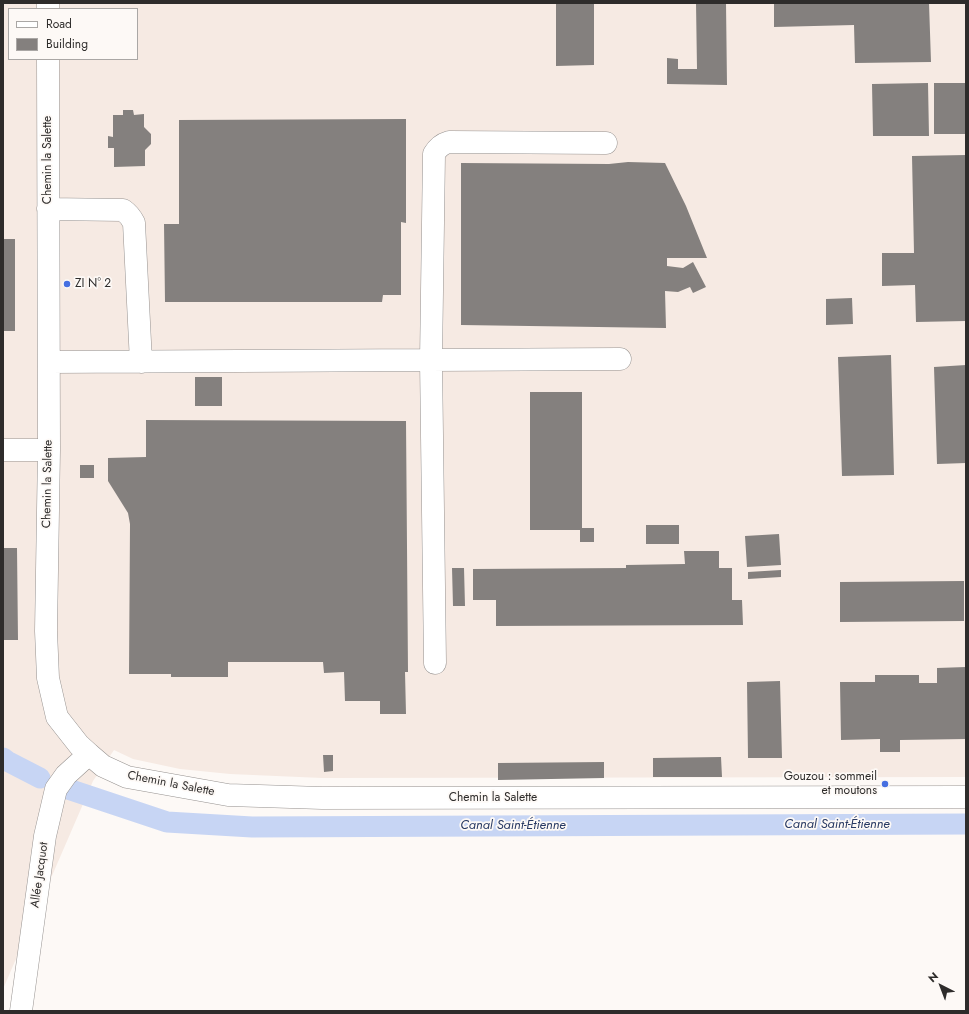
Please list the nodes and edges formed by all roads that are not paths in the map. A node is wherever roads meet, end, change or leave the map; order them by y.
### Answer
1 (48, 60) edge
2 (606, 143) dead end
3 (48, 209) junction
4 (620, 359) dead end
5 (431, 360) junction
6 (49, 362) junction
7 (142, 362) junction
8 (3, 450) edge
9 (49, 450) junction
10 (435, 663) dead end
11 (89, 754) junction
12 (966, 797) edge
13 (21, 1011) edge

1 - 3 street, Chemin la Salette
2 - 5 street
3 - 6 street, Chemin la Salette
3 - 7 street
4 - 5 street
5 - 7 street
5 - 10 street
6 - 7 street
6 - 9 street, Chemin la Salette
8 - 9 street
9 - 11 street, Chemin la Salette
11 - 12 street, Chemin la Salette
11 - 13 street, Allée Jacquot

